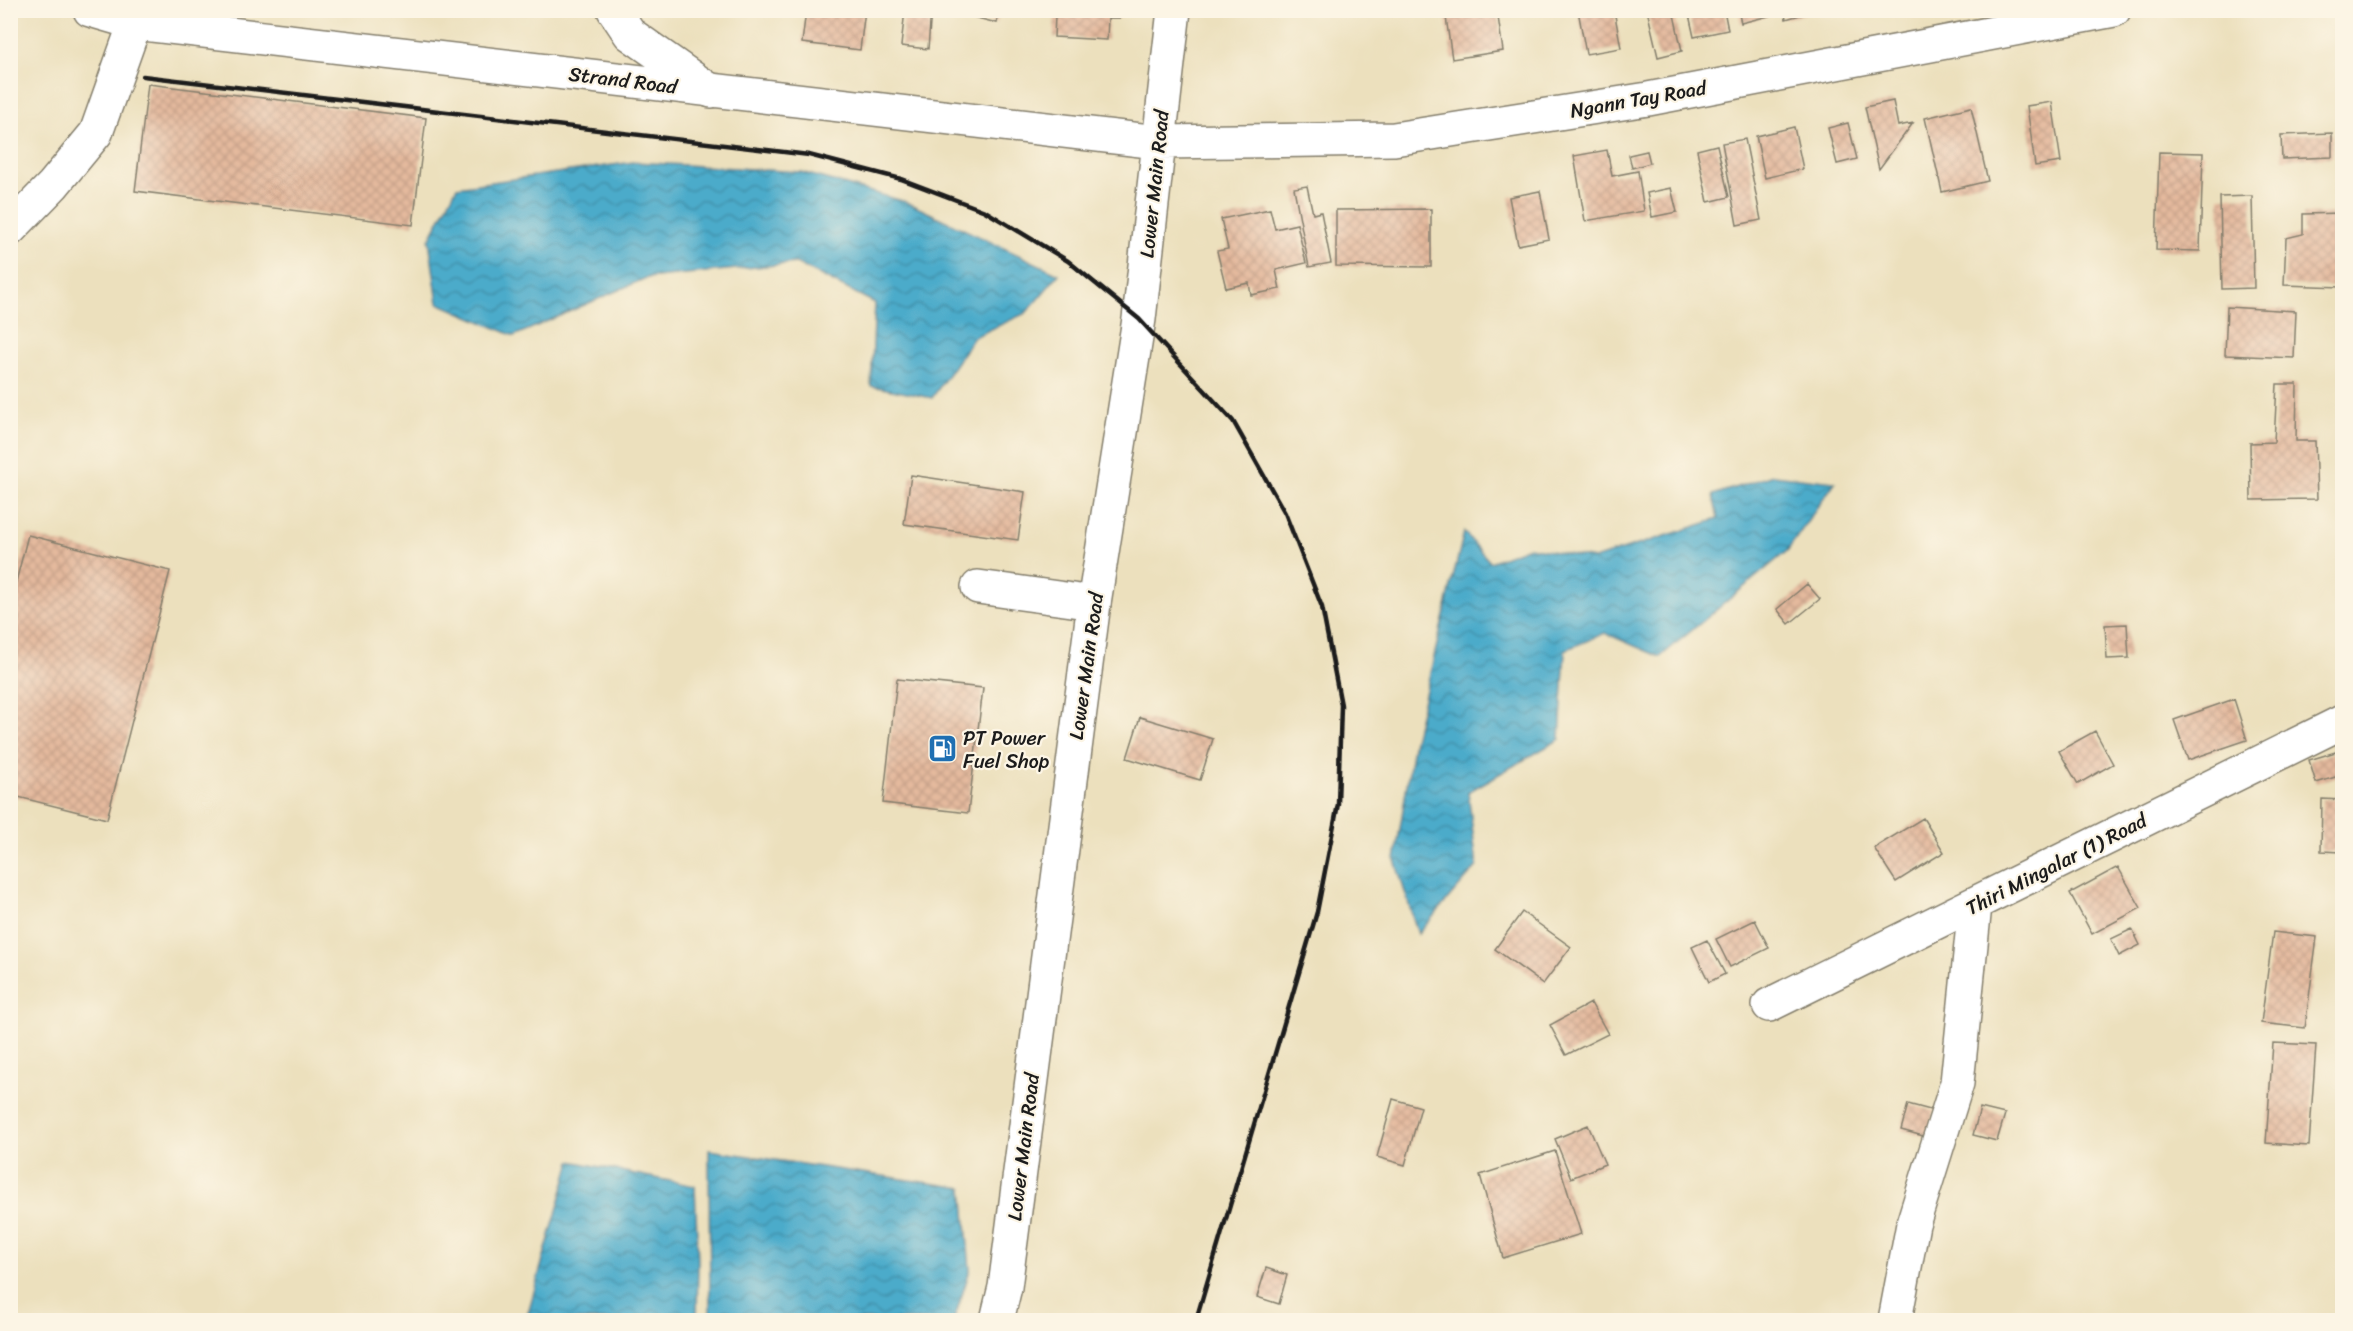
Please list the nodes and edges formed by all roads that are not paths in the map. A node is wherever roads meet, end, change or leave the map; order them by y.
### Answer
1 (90, 10) edge
2 (614, 10) edge
3 (1174, 10) edge
4 (2114, 10) edge
5 (135, 24) junction
6 (711, 91) junction
7 (1158, 142) junction
8 (10, 230) edge
9 (978, 587) dead end
10 (1094, 603) junction
11 (2343, 722) edge
12 (1975, 905) junction
13 (1769, 1005) dead end
14 (997, 1320) edge
15 (1894, 1320) edge

1 - 5 main road, Strand Road
2 - 6 main road
3 - 7 main road, Lower Main Road
4 - 7 main road, Ngann Tay Road
5 - 6 main road, Strand Road
5 - 8 main road
6 - 7 main road, Strand Road
7 - 10 main road, Lower Main Road
9 - 10 main road
10 - 14 main road, Lower Main Road
11 - 12 main road, Thiri Mingalar (1) Road
12 - 13 main road, Thiri Mingalar (1) Road
12 - 15 main road

